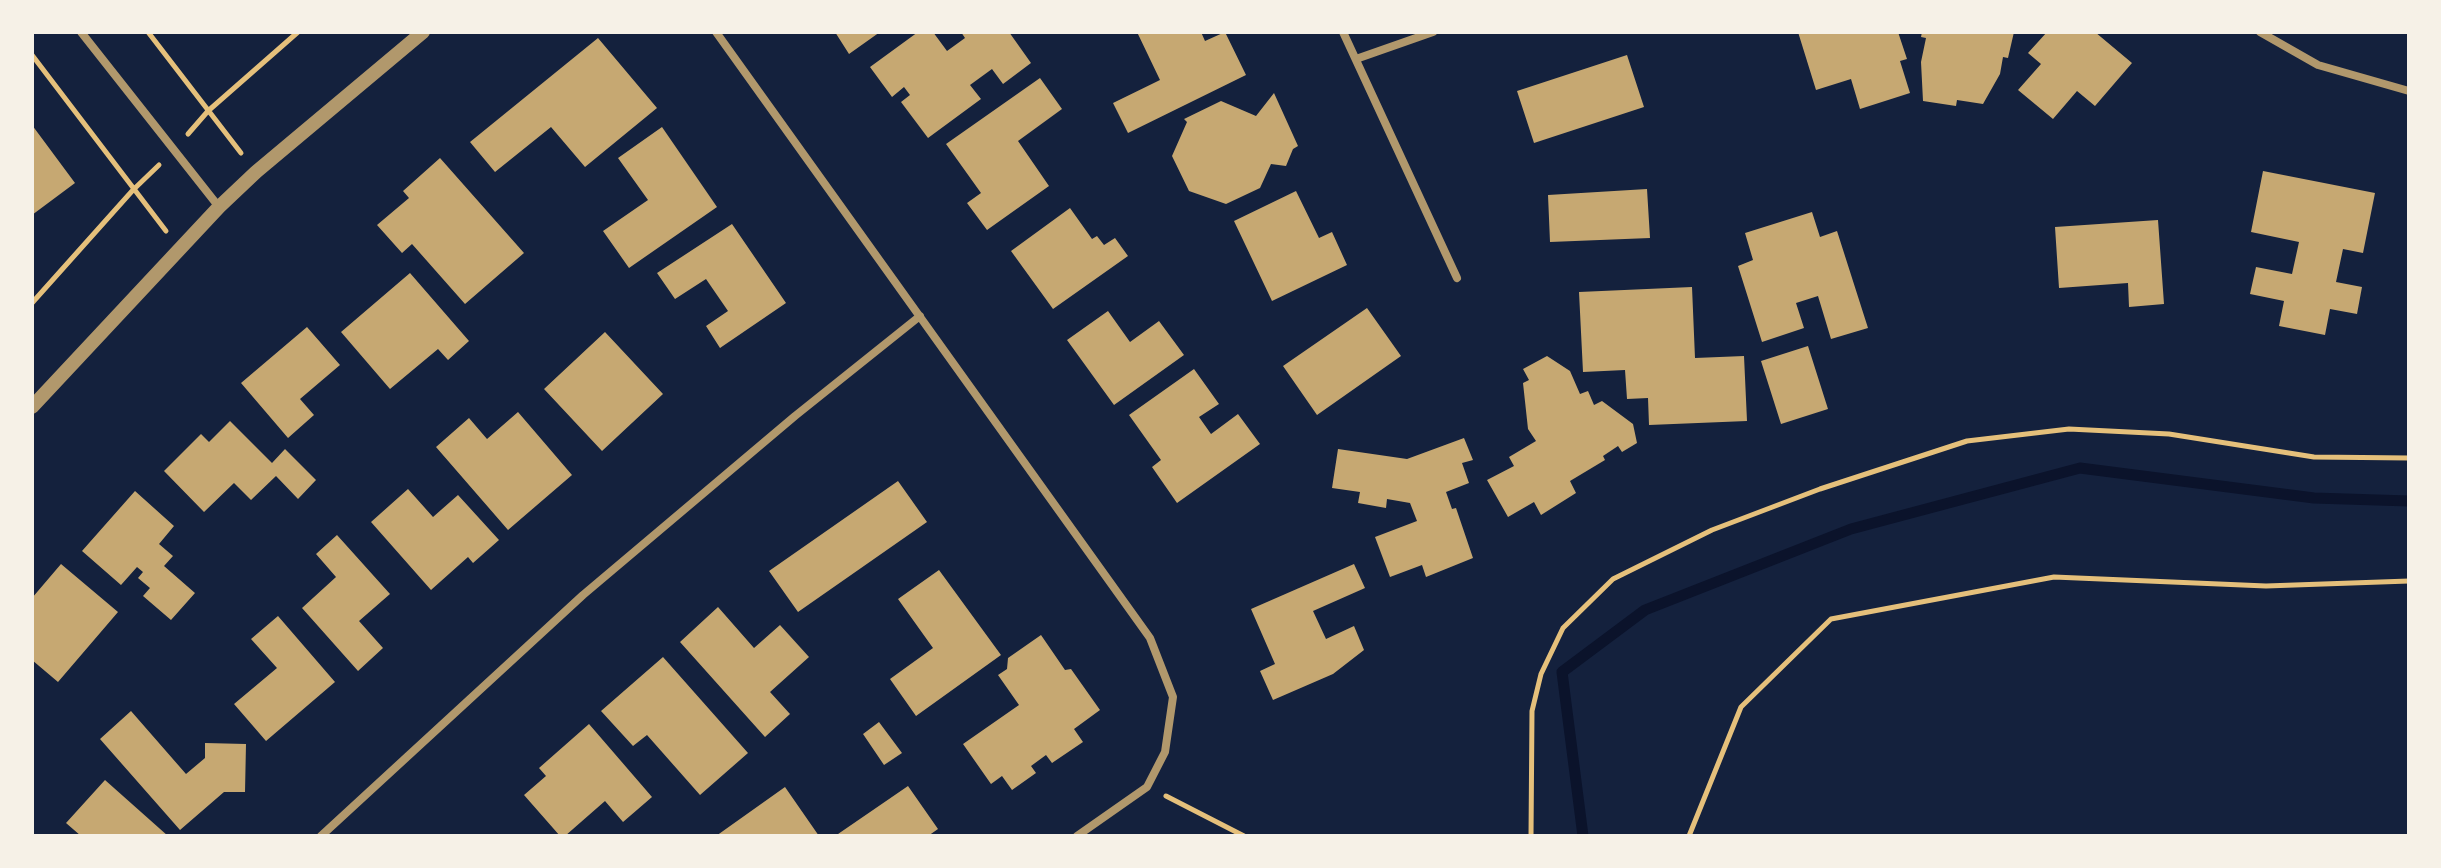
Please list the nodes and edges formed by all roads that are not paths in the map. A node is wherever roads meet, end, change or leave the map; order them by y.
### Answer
1 (81, 32) edge
2 (423, 32) edge
3 (716, 32) edge
4 (1343, 32) edge
5 (1433, 32) edge
6 (2260, 32) edge
7 (1356, 59) junction
8 (2409, 91) edge
9 (219, 207) junction
10 (1457, 278) dead end
11 (920, 316) junction
12 (32, 407) edge
13 (321, 836) edge
14 (1077, 836) edge

1 - 9 street
2 - 9 street
3 - 11 street
4 - 7 street
5 - 7 street
6 - 8 street
7 - 10 street
9 - 12 street
11 - 13 street
11 - 14 street

